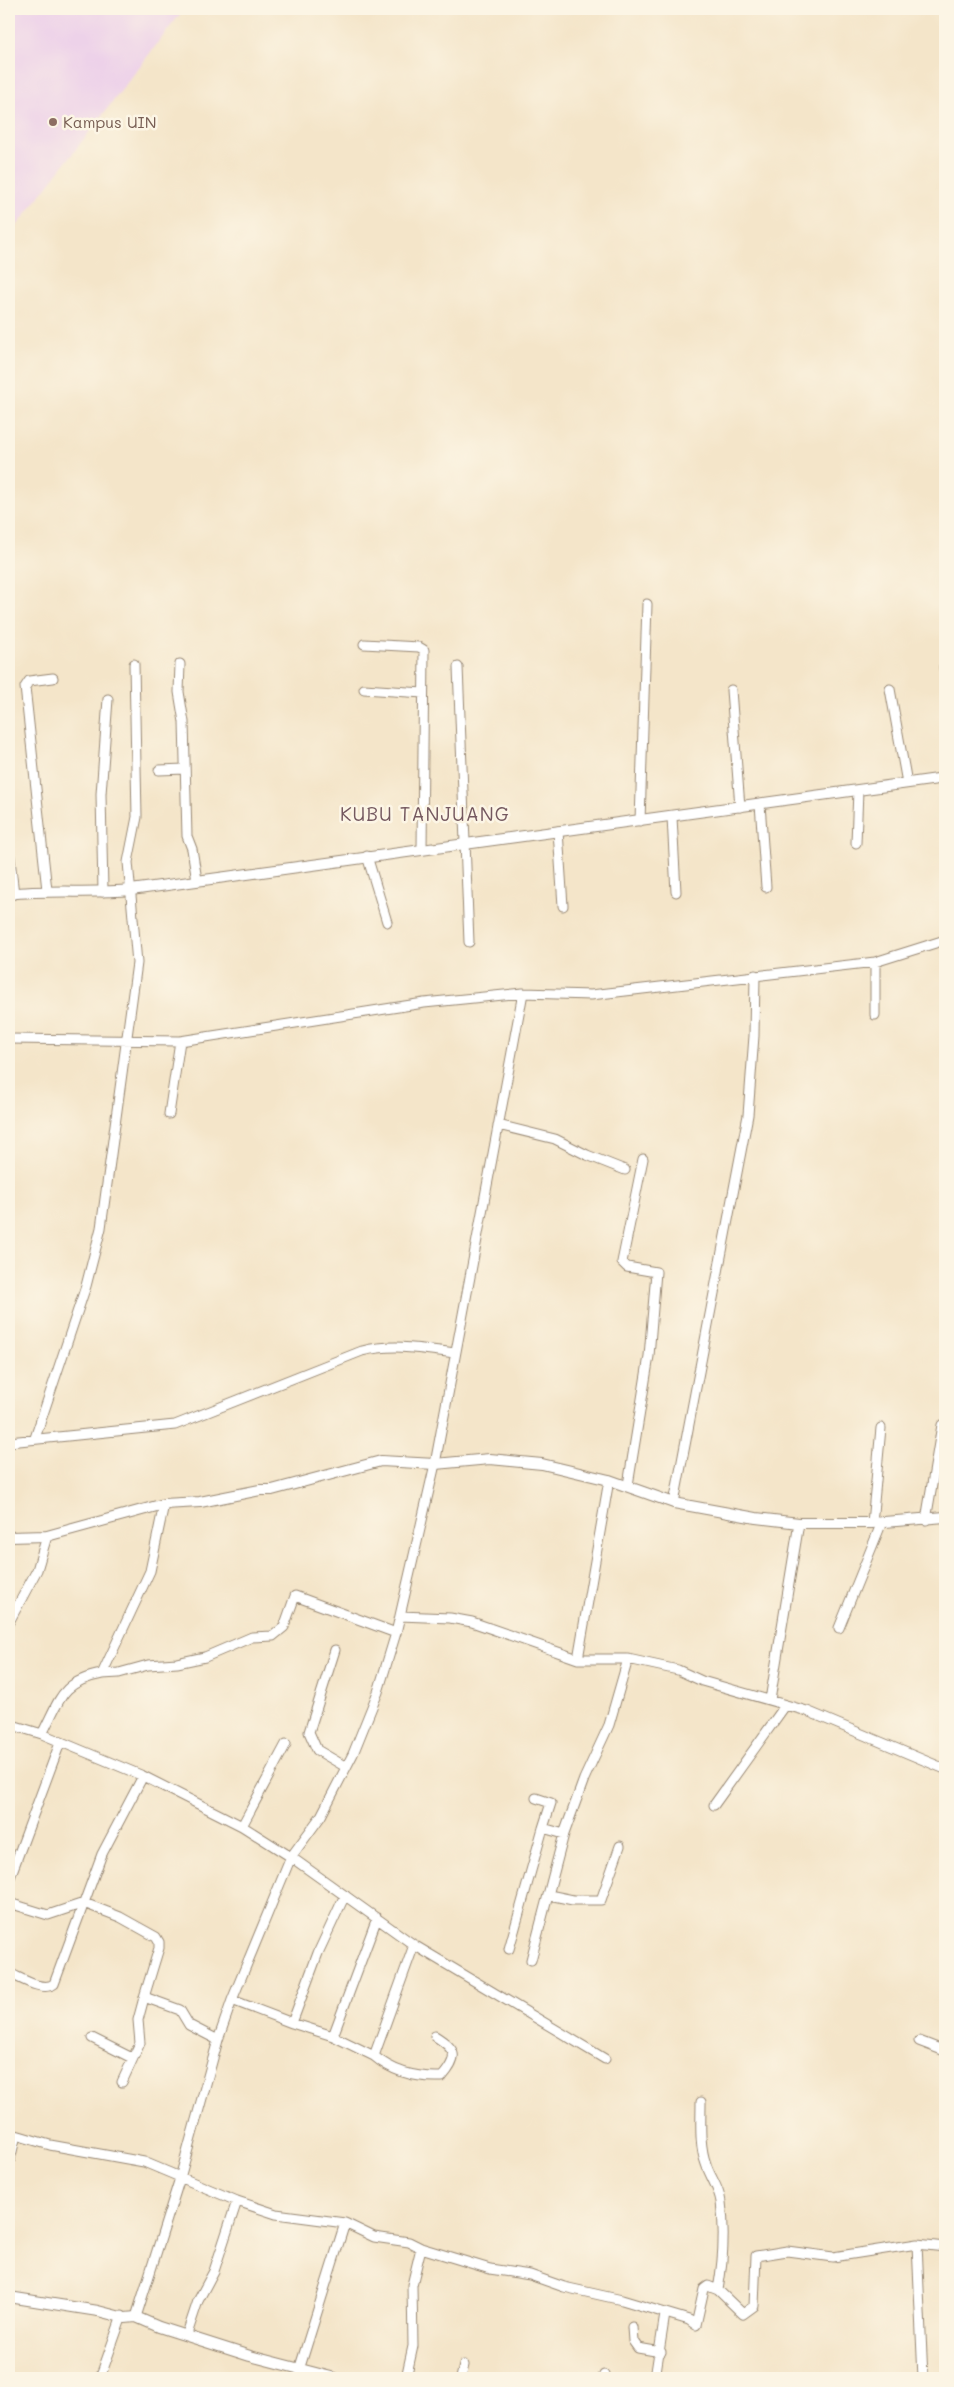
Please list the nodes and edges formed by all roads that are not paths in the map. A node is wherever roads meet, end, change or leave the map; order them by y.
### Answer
1 (648, 604) dead end
2 (364, 644) dead end
3 (134, 664) dead end
4 (180, 664) dead end
5 (458, 667) dead end
6 (53, 678) dead end
7 (364, 689) dead end
8 (890, 689) dead end
9 (731, 690) dead end
10 (423, 693) junction
11 (108, 699) dead end
12 (185, 769) junction
13 (159, 770) dead end
14 (945, 778) edge
15 (908, 783) junction
16 (858, 790) junction
17 (760, 804) junction
18 (740, 806) junction
19 (672, 817) junction
20 (640, 821) junction
21 (558, 832) junction
22 (466, 843) junction
23 (856, 843) dead end
24 (422, 849) junction
25 (9, 850) edge
26 (367, 856) junction
27 (197, 880) junction
28 (766, 887) dead end
29 (47, 890) junction
30 (131, 890) junction
31 (103, 892) junction
32 (676, 892) dead end
33 (11, 894) edge
34 (563, 906) dead end
35 (387, 922) dead end
36 (945, 940) edge
37 (469, 942) dead end
38 (875, 962) junction
39 (755, 975) junction
40 (523, 993) junction
41 (875, 1015) dead end
42 (9, 1039) edge
43 (180, 1041) junction
44 (125, 1042) junction
45 (169, 1114) dead end
46 (498, 1125) junction
47 (643, 1159) dead end
48 (624, 1170) dead end
49 (455, 1353) junction
50 (942, 1425) dead end
51 (881, 1428) dead end
52 (35, 1438) junction
53 (9, 1442) edge
54 (435, 1464) junction
55 (609, 1480) junction
56 (628, 1485) junction
57 (674, 1503) junction
58 (164, 1504) junction
59 (945, 1517) edge
60 (926, 1520) junction
61 (799, 1523) junction
62 (877, 1523) junction
63 (47, 1536) junction
64 (9, 1537) edge
65 (400, 1616) junction
66 (9, 1622) edge
67 (840, 1628) dead end
68 (396, 1633) junction
69 (335, 1650) dead end
70 (578, 1659) junction
71 (628, 1659) junction
72 (102, 1674) junction
73 (770, 1700) junction
74 (785, 1706) junction
75 (9, 1724) edge
76 (42, 1734) junction
77 (60, 1743) junction
78 (286, 1744) dead end
79 (346, 1767) junction
80 (945, 1769) edge
81 (143, 1776) junction
82 (536, 1798) dead end
83 (714, 1805) dead end
84 (242, 1826) junction
85 (543, 1828) junction
86 (564, 1834) junction
87 (620, 1846) dead end
88 (291, 1857) junction
89 (9, 1880) edge
90 (345, 1895) junction
91 (549, 1895) junction
92 (9, 1903) edge
93 (84, 1903) junction
94 (377, 1918) junction
95 (414, 1945) junction
96 (509, 1949) dead end
97 (531, 1960) dead end
98 (9, 1973) edge
99 (145, 1994) junction
100 (232, 2000) junction
101 (292, 2023) junction
102 (333, 2036) junction
103 (435, 2036) dead end
104 (92, 2038) dead end
105 (218, 2040) junction
106 (919, 2041) dead end
107 (945, 2051) edge
108 (374, 2056) junction
109 (132, 2058) junction
110 (606, 2059) dead end
111 (122, 2082) dead end
112 (701, 2102) dead end
113 (12, 2134) edge
114 (9, 2164) edge
115 (180, 2178) junction
116 (237, 2201) junction
117 (345, 2222) junction
118 (917, 2244) junction
119 (945, 2247) edge
120 (421, 2248) junction
121 (718, 2290) junction
122 (9, 2297) edge
123 (665, 2314) junction
124 (122, 2316) junction
125 (136, 2317) junction
126 (632, 2327) dead end
127 (186, 2334) junction
128 (661, 2352) junction
129 (464, 2365) dead end
130 (299, 2370) junction
131 (100, 2378) edge
132 (335, 2378) edge
133 (406, 2378) edge
134 (461, 2378) edge
135 (655, 2378) edge
136 (924, 2378) edge

1 - 20 street
2 - 10 street
3 - 30 street
4 - 12 street
5 - 22 street
6 - 29 street
7 - 10 street
8 - 15 street
9 - 18 street
10 - 24 street
11 - 31 street
12 - 13 street
12 - 27 street
14 - 15 street
15 - 16 street
16 - 17 street
16 - 23 street
17 - 18 street
17 - 28 street
18 - 19 street
19 - 20 street
19 - 32 street
20 - 21 street
21 - 22 street
21 - 34 street
22 - 24 street
22 - 37 street
24 - 26 street
25 - 33 street
26 - 27 street
26 - 35 street
27 - 30 street
29 - 31 street
29 - 33 street
30 - 31 street
30 - 44 street
36 - 38 street
38 - 39 street
38 - 41 street
39 - 40 street
39 - 57 street
40 - 43 street
40 - 46 street
42 - 44 street
43 - 44 street
43 - 45 street
44 - 52 street
46 - 48 street
46 - 49 street
47 - 56 street
49 - 52 street
49 - 54 street
50 - 60 street
51 - 62 street
52 - 53 street
54 - 55 street
54 - 58 street
54 - 65 street
55 - 56 street
55 - 70 street
56 - 57 street
57 - 61 street
58 - 63 street
58 - 72 street
59 - 60 street
60 - 62 street
61 - 62 street
61 - 73 street
62 - 67 street
63 - 64 street
63 - 66 street
65 - 68 street
65 - 70 street
68 - 72 street
68 - 79 street
69 - 79 street
70 - 71 street
71 - 73 street
71 - 86 street
72 - 76 street
73 - 74 street
74 - 80 street
74 - 83 street
75 - 76 street
76 - 77 street
77 - 81 street
77 - 89 street
78 - 84 street
79 - 88 street
81 - 84 street
81 - 93 street
82 - 85 street
84 - 88 street
85 - 86 street
85 - 96 street
86 - 91 street
87 - 91 street
88 - 90 street
88 - 100 street
90 - 94 street
90 - 101 street
91 - 97 street
92 - 93 street
93 - 98 street
93 - 99 street
94 - 95 street
94 - 102 street
95 - 108 street
95 - 110 street
99 - 105 street
99 - 109 street
100 - 101 street
100 - 105 street
101 - 102 street
102 - 108 street
103 - 108 street
104 - 109 street
105 - 115 street
106 - 107 street
109 - 111 street
112 - 121 street
113 - 114 street
113 - 115 street
115 - 116 street
115 - 125 street
116 - 117 street
116 - 127 street
117 - 120 street
117 - 130 street
118 - 119 street
118 - 121 street
118 - 136 street
120 - 123 street
120 - 133 street
121 - 123 street
122 - 124 street
123 - 128 street
124 - 125 street
124 - 131 street
125 - 127 street
126 - 128 street
127 - 130 street
128 - 135 street
129 - 134 street
130 - 132 street

